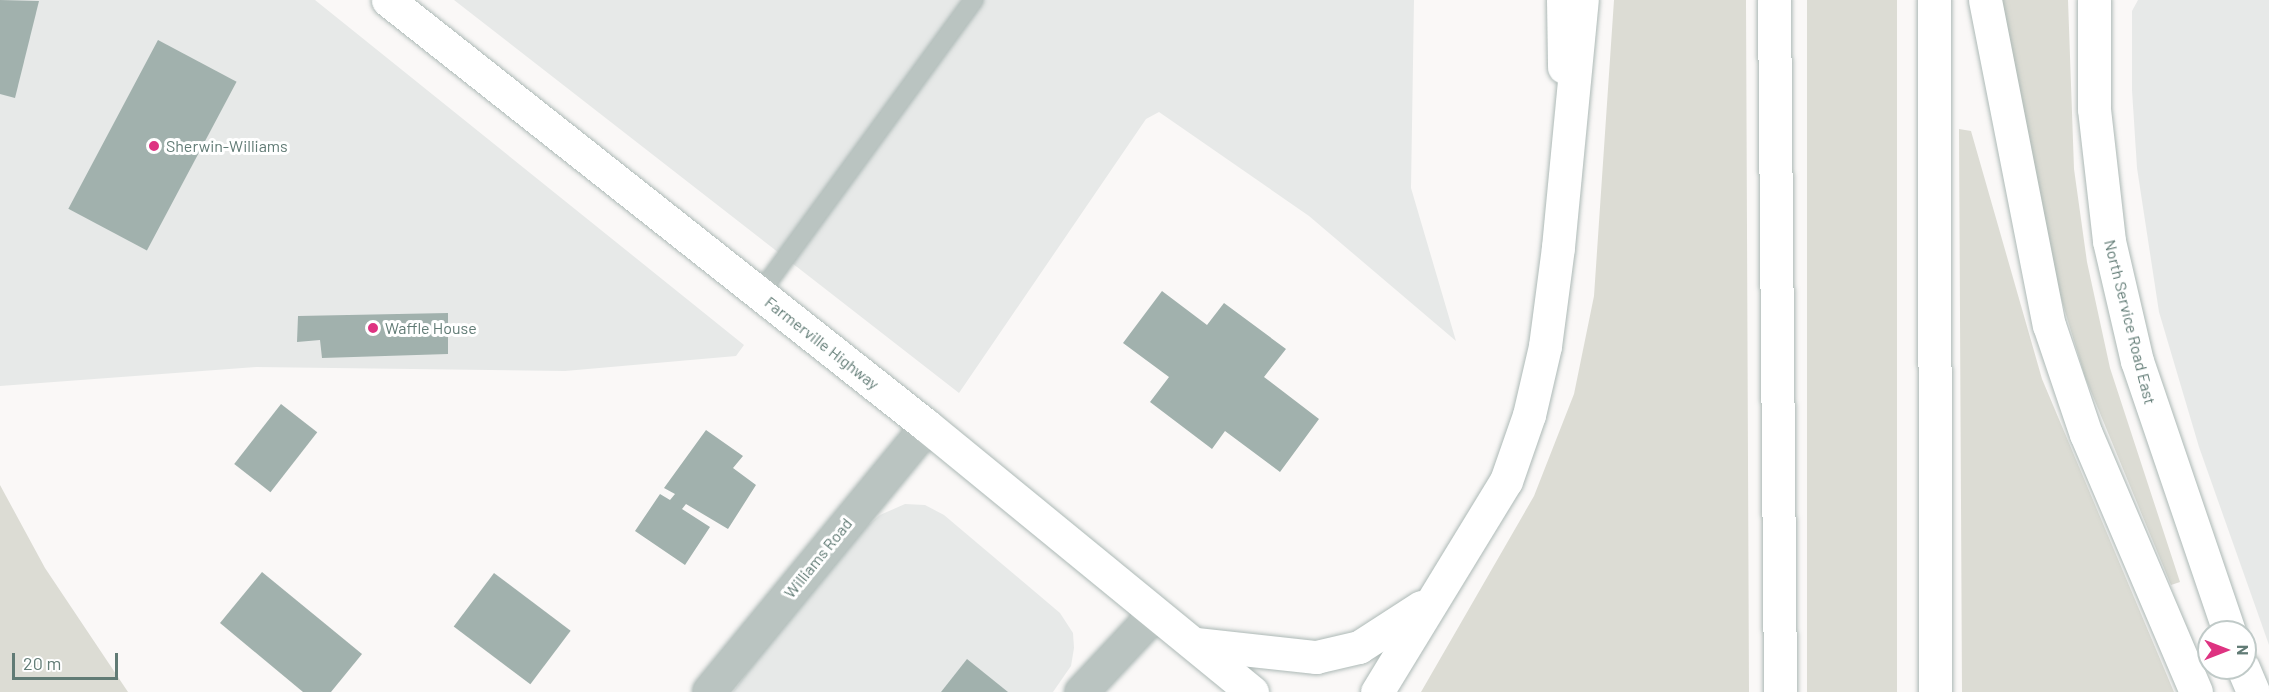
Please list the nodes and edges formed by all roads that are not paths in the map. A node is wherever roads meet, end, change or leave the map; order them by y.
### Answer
1 (388, 0) edge
2 (974, 0) edge
3 (1563, 0) edge
4 (1582, 0) edge
5 (1774, 0) edge
6 (1934, 0) edge
7 (1985, 0) edge
8 (2094, 0) edge
9 (1566, 153) junction
10 (760, 293) junction
11 (927, 426) junction
12 (1435, 597) junction
13 (1155, 613) junction
14 (2225, 620) edge
15 (1196, 644) junction
16 (709, 691) edge
17 (1081, 692) edge
18 (1252, 692) edge
19 (1377, 692) edge
20 (1780, 692) edge
21 (1935, 692) edge
22 (2196, 692) edge

1 - 10 main road, Farmerville Highway
2 - 10 lane
3 - 9 main road
4 - 9 main road
5 - 20 main road
6 - 21 main road
7 - 22 main road
8 - 14 main road, North Service Road East
9 - 12 main road
10 - 11 main road, Farmerville Highway
11 - 13 main road, Farmerville Highway
11 - 16 street, Williams Road
12 - 15 main road
12 - 19 main road
13 - 15 main road, Farmerville Highway
13 - 17 street
15 - 18 main road, Farmerville Highway

